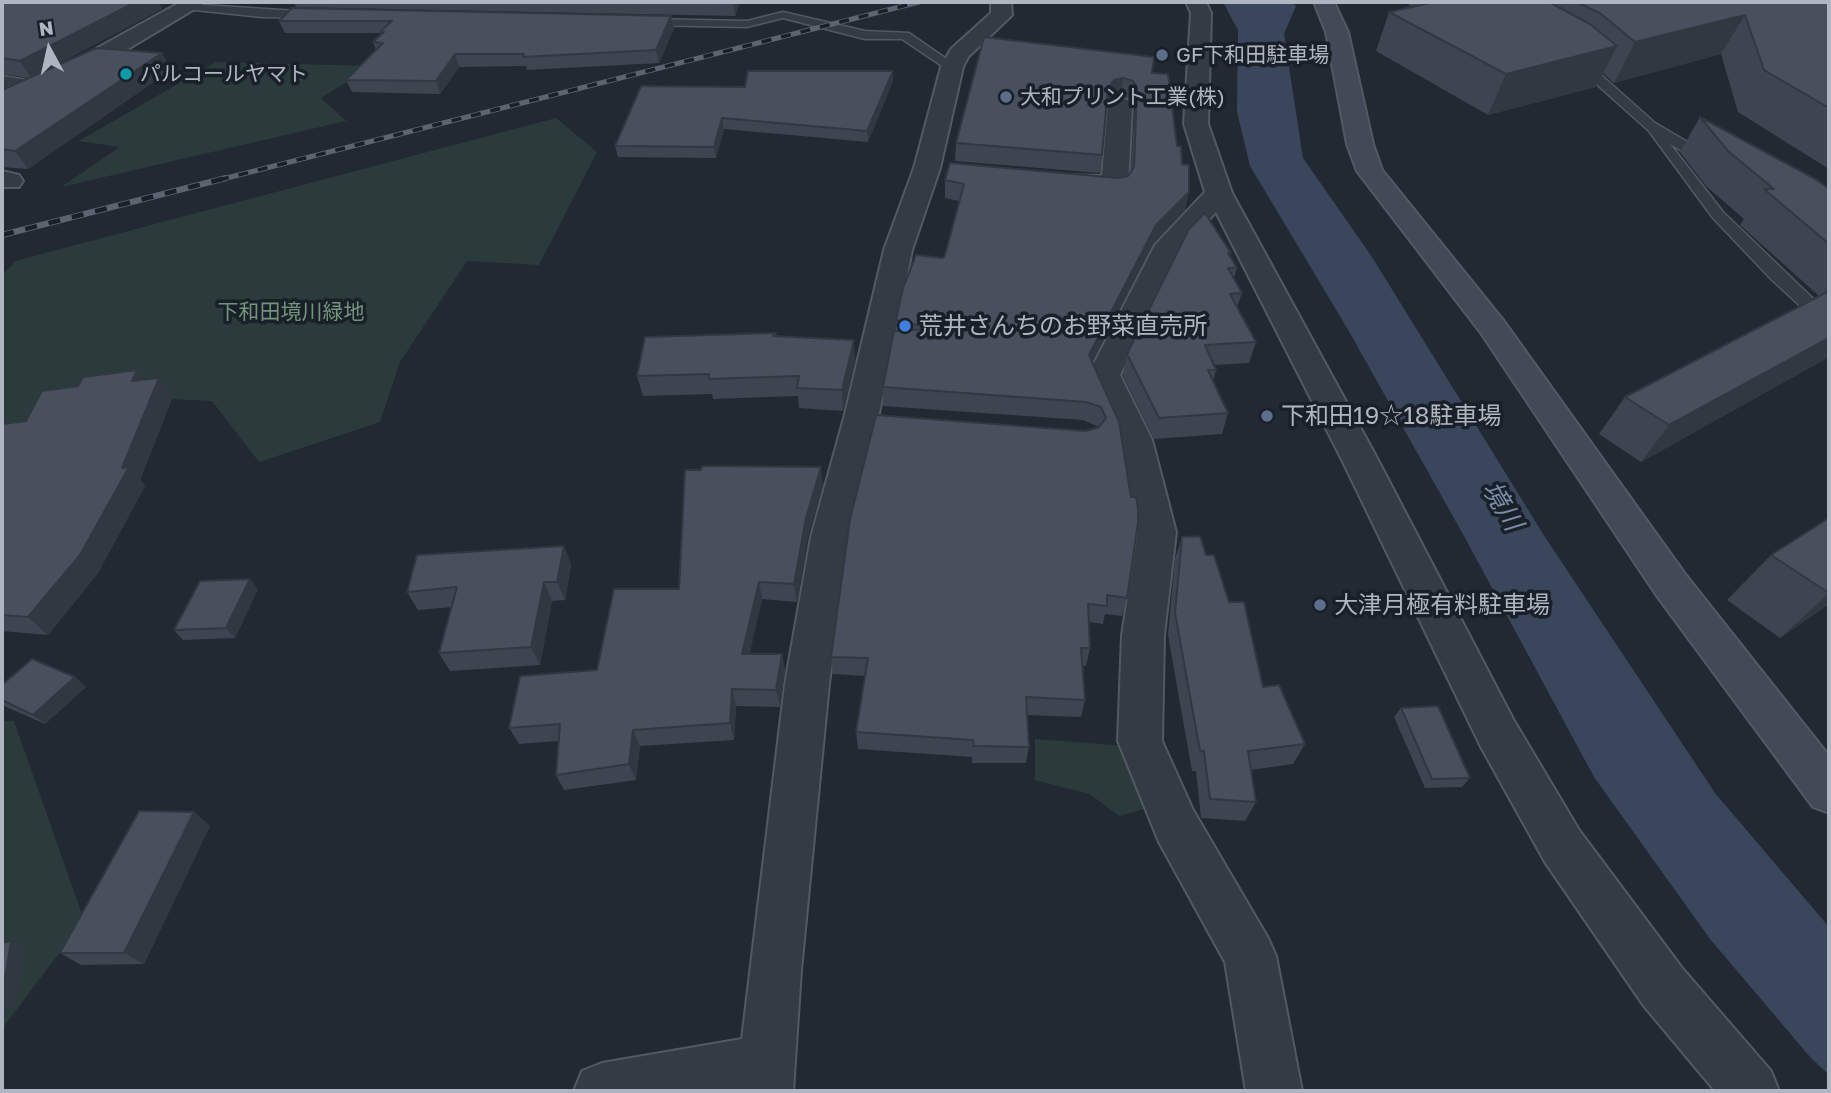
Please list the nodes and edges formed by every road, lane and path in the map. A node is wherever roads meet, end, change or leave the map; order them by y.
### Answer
1 (160, 2) edge
2 (1002, 2) edge
3 (1196, 2) edge
4 (1324, 2) edge
5 (192, 4) edge
6 (326, 16) edge
7 (637, 22) edge
8 (1565, 52) edge
9 (952, 67) junction
10 (2, 80) edge
11 (40, 86) junction
12 (2, 104) edge
13 (1120, 104) dead end
14 (1650, 126) junction
15 (1720, 167) edge
16 (1048, 179) edge
17 (1219, 193) junction
18 (1829, 323) edge
19 (1829, 792) edge
20 (766, 1077) edge
21 (602, 1091) edge
22 (1274, 1091) edge
23 (1751, 1091) edge

1 - 5 street
2 - 9 street
3 - 17 street
4 - 19 street
5 - 6 lane
5 - 11 street
7 - 9 lane
8 - 14 lane
9 - 20 street
10 - 11 lane
11 - 12 street
13 - 16 street
14 - 15 lane
14 - 18 lane
17 - 22 street
17 - 23 street
20 - 21 street

